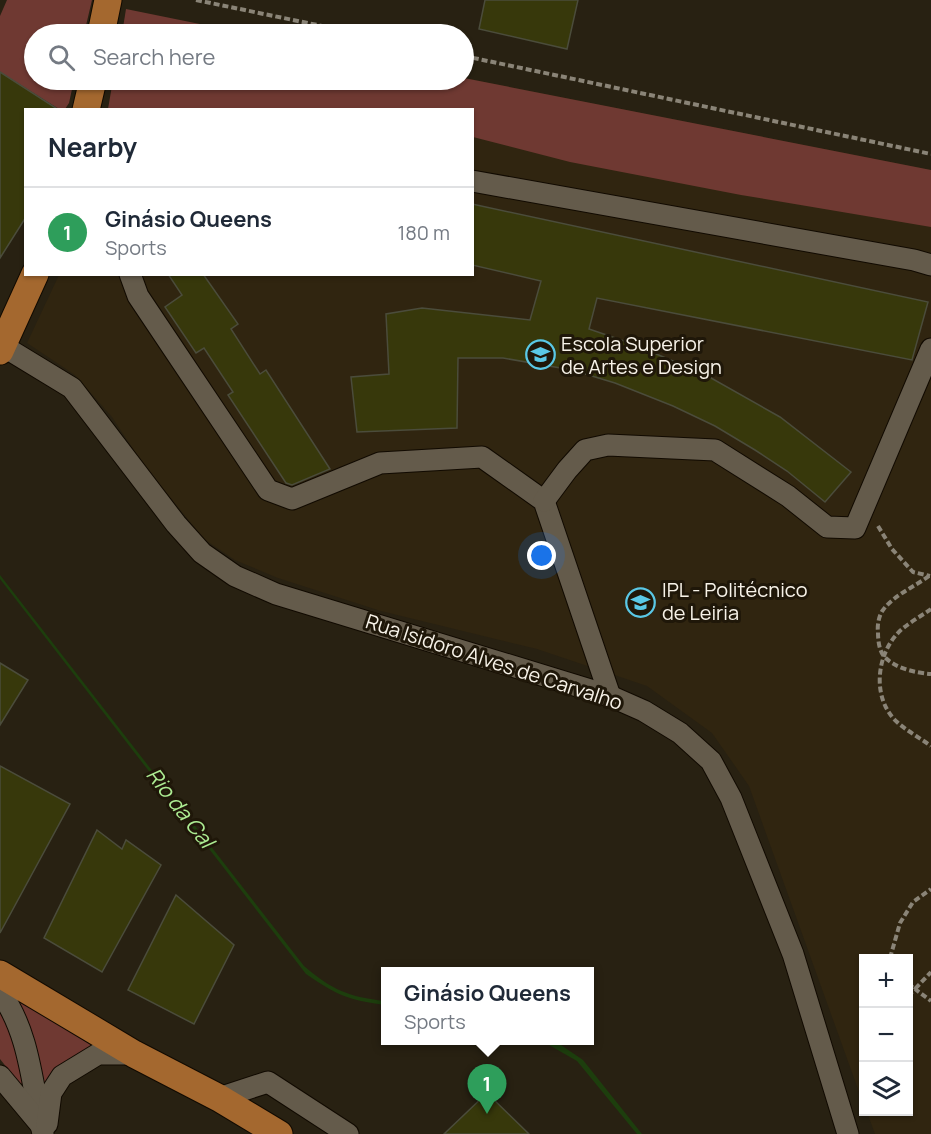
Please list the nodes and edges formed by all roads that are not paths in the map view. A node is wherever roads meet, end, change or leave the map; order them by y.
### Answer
1 (108, 0) edge
2 (104, 24) edge
3 (91, 90) edge
4 (86, 108) edge
5 (474, 181) edge
6 (931, 265) edge
7 (34, 276) edge
8 (131, 276) edge
9 (2, 349) edge
10 (931, 349) edge
11 (544, 501) junction
12 (610, 696) junction
13 (0, 974) edge
14 (0, 992) edge
15 (134, 1054) junction
16 (0, 1077) edge
17 (219, 1098) junction
18 (44, 1131) edge
19 (279, 1134) edge
20 (348, 1134) edge
21 (848, 1134) edge

1 - 2 main road
3 - 4 main road
5 - 6 street
7 - 9 main road
8 - 11 street
9 - 12 street, Rua Isidoro Alves de Carvalho
10 - 11 street
11 - 12 street
12 - 21 street, Rua Isidoro Alves de Carvalho
13 - 15 main road
14 - 18 street
15 - 17 main road
15 - 18 street
16 - 18 street
17 - 19 main road
17 - 20 street

